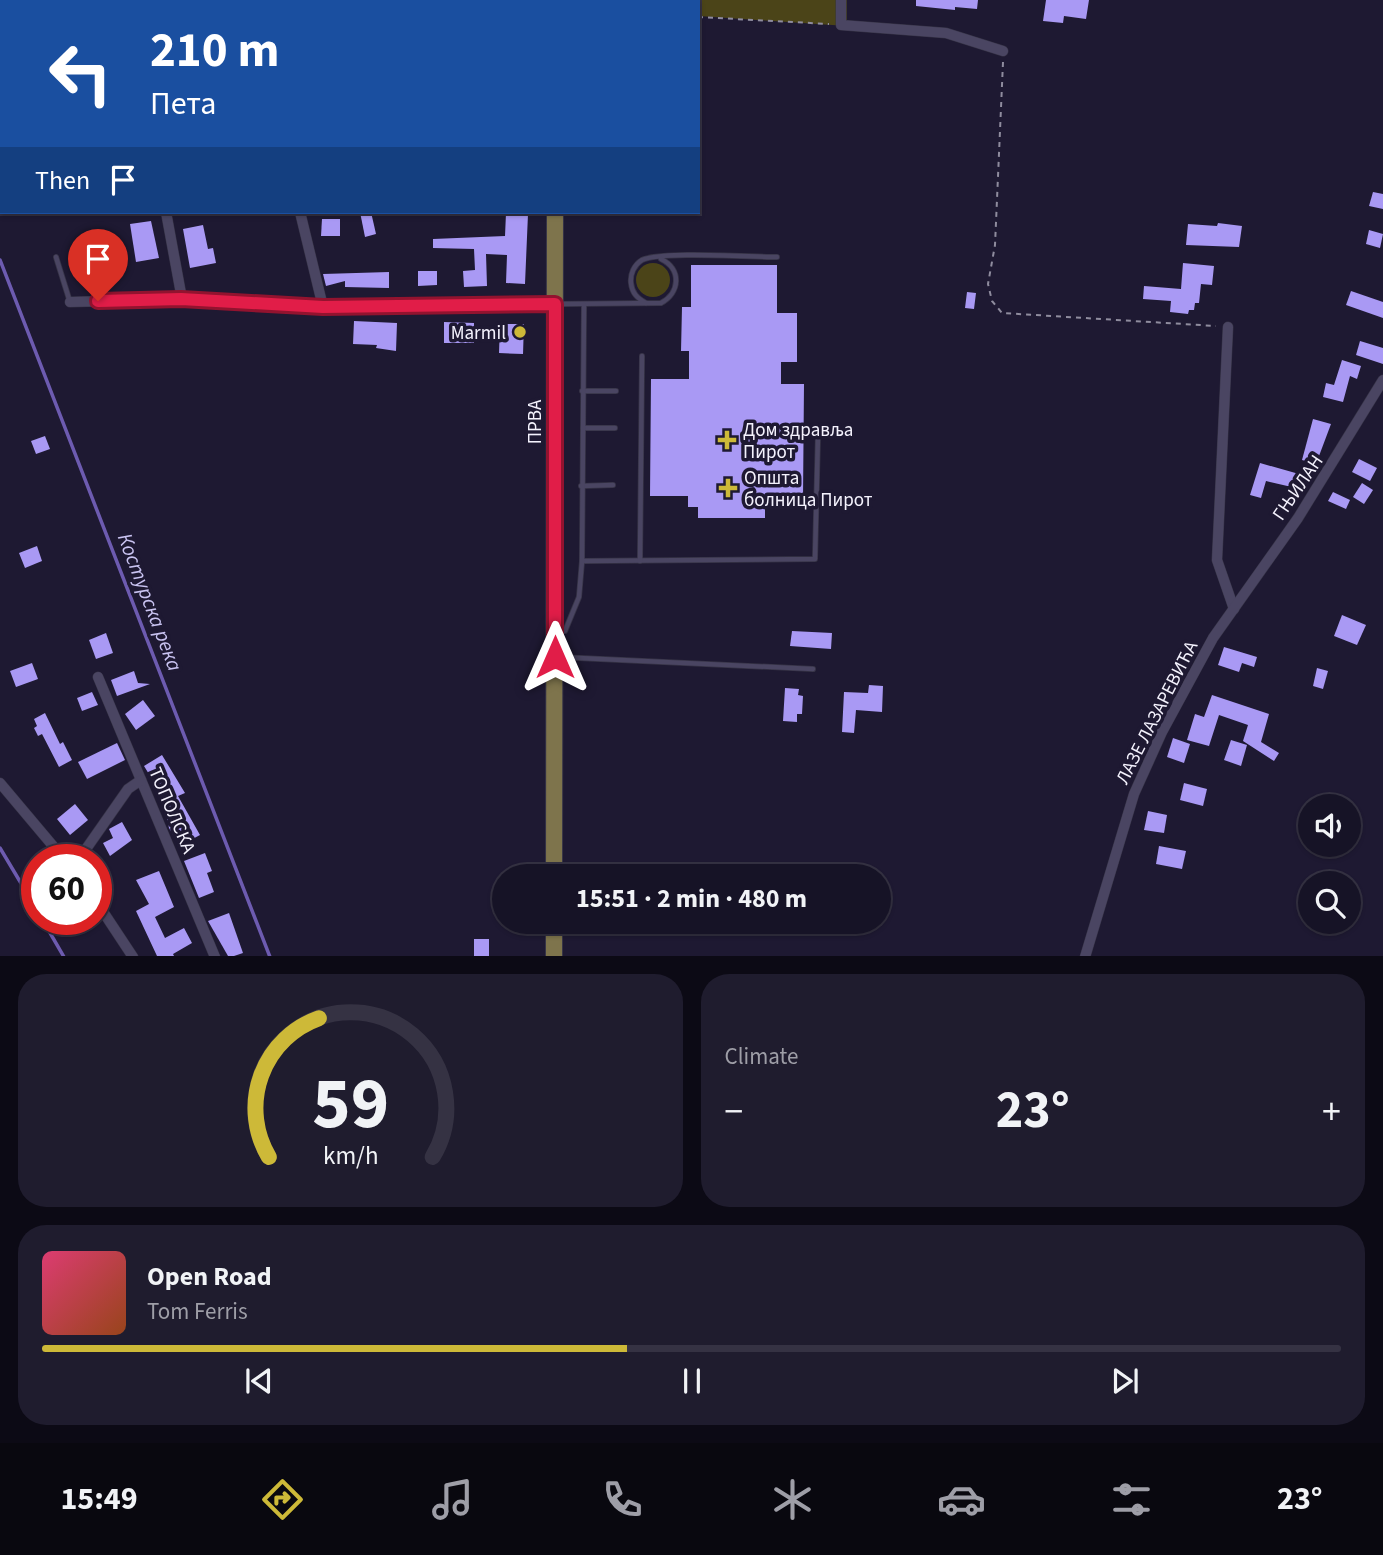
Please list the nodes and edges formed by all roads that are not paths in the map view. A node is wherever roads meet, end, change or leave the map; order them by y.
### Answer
1 (841, 0) edge
2 (1003, 51) road end
3 (166, 214) edge
4 (300, 214) edge
5 (555, 214) edge
6 (56, 257) dead end
7 (777, 257) dead end
8 (660, 258) junction
9 (181, 299) junction
10 (70, 302) joint
11 (646, 303) junction
12 (555, 304) junction
13 (584, 305) junction
14 (323, 307) junction
15 (1228, 327) road end
16 (642, 356) dead end
17 (1383, 380) edge
18 (582, 391) junction
19 (616, 391) dead end
20 (583, 428) junction
21 (615, 428) dead end
22 (818, 434) dead end
23 (613, 485) dead end
24 (581, 486) junction
25 (582, 561) junction
26 (640, 562) junction
27 (1234, 609) junction
28 (555, 631) junction
29 (555, 657) junction
30 (813, 669) dead end
31 (98, 677) dead end
32 (141, 780) junction
33 (0, 783) edge
34 (51, 844) edge
35 (90, 844) edge
36 (554, 864) edge
37 (112, 925) edge
38 (554, 934) edge
39 (132, 956) edge
40 (215, 956) edge
41 (554, 956) edge
42 (1085, 956) edge

1 - 2 street
3 - 9 street
4 - 14 street
5 - 12 main road, ПРВА
6 - 10 lane
7 - 8 lane
8 - 11 lane
8 - 11 lane
9 - 10 street
9 - 14 street
11 - 13 lane
12 - 13 lane
12 - 14 street
12 - 28 main road, ПРВА
13 - 18 lane
15 - 27 street
16 - 26 lane
17 - 27 street, ГЊИЛАН
18 - 19 lane
18 - 20 lane
20 - 21 lane
20 - 24 lane
22 - 26 lane
23 - 24 lane
24 - 25 lane
25 - 26 lane
25 - 28 lane
27 - 42 street, ЛАЗЕ ЛАЗАРЕВИЋА
28 - 29 main road, ПРВА
29 - 30 lane
29 - 36 main road, ПРВА
31 - 32 street, ТОПОЛСКА
32 - 35 street
32 - 40 street, ТОПОЛСКА
33 - 34 street
37 - 39 street
38 - 41 main road

